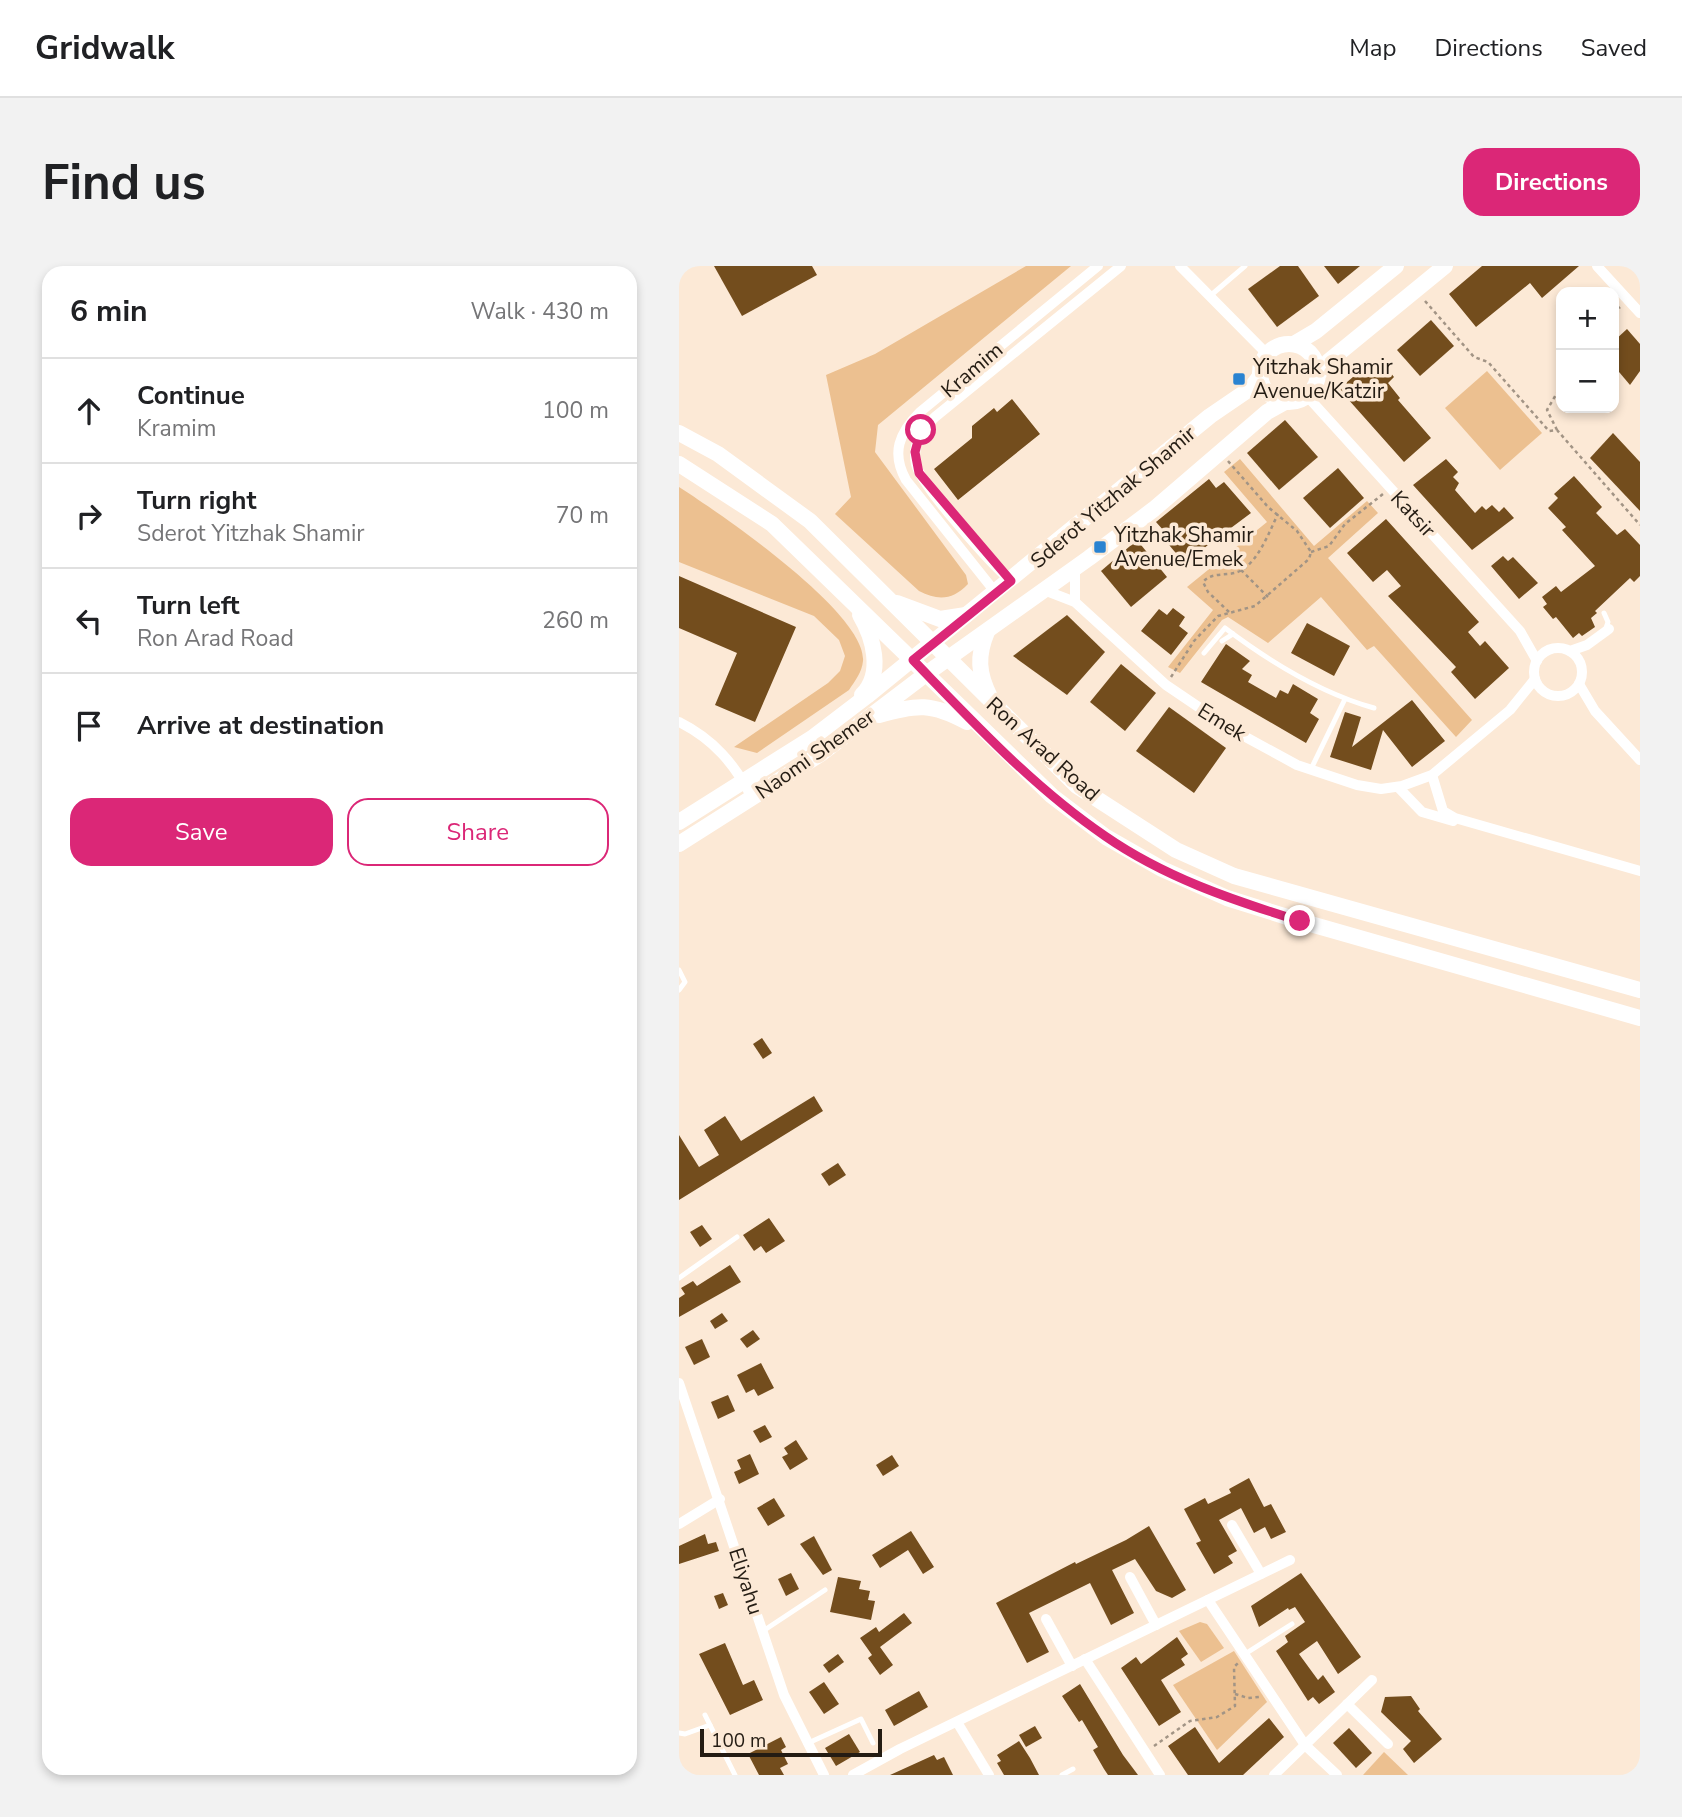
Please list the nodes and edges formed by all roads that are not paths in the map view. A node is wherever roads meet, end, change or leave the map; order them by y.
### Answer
1 (1098, 266) edge
2 (1121, 266) edge
3 (1171, 266) edge
4 (1180, 266) edge
5 (1245, 266) edge
6 (1396, 266) edge
7 (1445, 266) edge
8 (1597, 266) edge
9 (1190, 279) junction
10 (1208, 298) junction
11 (1640, 313) edge
12 (1294, 344) junction
13 (1267, 354) junction
14 (1318, 374) junction
15 (1260, 376) junction
16 (1307, 396) junction
17 (1285, 402) junction
18 (679, 433) edge
19 (679, 464) edge
20 (1075, 568) junction
21 (1011, 581) junction
22 (1044, 590) junction
23 (996, 593) junction
24 (890, 600) junction
25 (1075, 602) junction
26 (854, 603) junction
27 (980, 607) junction
28 (1604, 613) dead end
29 (987, 631) junction
30 (1520, 631) junction
31 (1233, 634) junction
32 (1604, 634) junction
33 (1222, 641) dead end
34 (932, 645) junction
35 (1551, 649) junction
36 (1570, 651) junction
37 (1205, 653) dead end
38 (913, 660) junction
39 (947, 660) junction
40 (1537, 661) junction
41 (1581, 665) junction
42 (926, 674) junction
43 (1535, 679) junction
44 (1579, 684) junction
45 (1546, 693) junction
46 (1565, 695) junction
47 (1345, 699) junction
48 (994, 706) junction
49 (1374, 708) dead end
50 (1510, 710) junction
51 (1595, 711) junction
52 (839, 717) junction
53 (870, 717) junction
54 (679, 722) edge
55 (981, 730) junction
56 (1640, 760) edge
57 (1311, 770) junction
58 (1432, 775) junction
59 (743, 781) junction
60 (1398, 787) junction
61 (752, 798) junction
62 (679, 822) edge
63 (1470, 822) junction
64 (679, 844) edge
65 (1640, 871) edge
66 (679, 970) edge
67 (679, 990) edge
68 (1640, 990) edge
69 (1640, 1018) edge
70 (737, 1237) dead end
71 (679, 1278) edge
72 (679, 1383) edge
73 (720, 1499) junction
74 (679, 1524) edge
75 (1232, 1525) dead end
76 (1290, 1560) dead end
77 (1261, 1574) junction
78 (1130, 1577) dead end
79 (825, 1590) dead end
80 (1208, 1600) junction
81 (1046, 1619) dead end
82 (1292, 1624) dead end
83 (1156, 1625) junction
84 (762, 1631) junction
85 (1245, 1654) junction
86 (1085, 1659) junction
87 (1072, 1666) junction
88 (1372, 1680) dead end
89 (1347, 1704) junction
90 (705, 1715) dead end
91 (957, 1721) junction
92 (710, 1725) junction
93 (679, 1733) edge
94 (873, 1743) dead end
95 (806, 1744) junction
96 (1388, 1744) dead end
97 (1305, 1745) junction
98 (1073, 1769) dead end
99 (735, 1775) edge
100 (824, 1775) edge
101 (853, 1775) edge
102 (989, 1775) edge
103 (1062, 1775) edge
104 (1160, 1775) edge
105 (1274, 1775) edge
106 (1337, 1775) edge

1 - 23 street, Kramim
2 - 21 street, Kramim
3 - 9 street
4 - 9 street
5 - 10 lane
6 - 12 main road
7 - 14 main road
8 - 11 street
9 - 10 street
10 - 13 street
12 - 13 main road
12 - 14 main road
13 - 15 main road
14 - 16 main road
15 - 17 main road
15 - 21 main road, Sderot Yitzhak Shamir
16 - 17 main road
16 - 30 street, Katsir
17 - 20 main road, Sderot Yitzhak Shamir
18 - 24 main road, Ron Arad Road
19 - 26 main road, Ron Arad Road
20 - 22 main road, Sderot Yitzhak Shamir
20 - 25 street
21 - 23 main road, Sderot Yitzhak Shamir
22 - 25 street
22 - 29 main road, Sderot Yitzhak Shamir
23 - 27 main road, Sderot Yitzhak Shamir
24 - 27 main road
24 - 34 main road, Ron Arad Road
25 - 57 street, Emek
26 - 38 main road, Ron Arad Road
26 - 52 main road
27 - 34 main road, Sderot Yitzhak Shamir
28 - 32 lane
29 - 39 main road, Sderot Yitzhak Shamir
29 - 48 main road
30 - 35 street, Katsir
30 - 40 street, Katsir
31 - 33 lane
31 - 37 lane
31 - 47 lane
32 - 36 street
32 - 41 street
34 - 38 main road, Naomi Shemer
34 - 39 main road, Ron Arad Road
35 - 36 street
35 - 40 street
36 - 41 street
38 - 42 main road, Ron Arad Road
38 - 52 main road, Naomi Shemer
39 - 42 main road, Naomi Shemer
39 - 48 main road, Ron Arad Road
40 - 43 street
41 - 44 street
42 - 53 main road, Naomi Shemer
42 - 55 main road, Ron Arad Road
43 - 45 street
43 - 50 street, Emek
44 - 46 street
44 - 51 street
45 - 46 street
45 - 50 street, Emek
46 - 51 street
47 - 49 lane
47 - 57 lane
48 - 68 main road, Ron Arad Road
50 - 58 street, Emek
51 - 56 street
52 - 59 main road, Naomi Shemer
53 - 55 main road
53 - 61 main road, Naomi Shemer
54 - 59 street
55 - 69 main road, Ron Arad Road
57 - 60 street, Emek
58 - 60 street, Emek
58 - 63 street
59 - 61 street
59 - 62 main road, Naomi Shemer
60 - 63 street
61 - 64 main road, Naomi Shemer
63 - 65 street
66 - 67 lane
70 - 71 lane
72 - 73 street, Eliyahu
73 - 74 street
73 - 84 street, Eliyahu
75 - 77 street
76 - 77 street
77 - 80 street
78 - 83 street
79 - 84 lane
80 - 83 street
80 - 85 street
81 - 87 street
82 - 85 lane
83 - 86 street
84 - 95 street, Eliyahu
85 - 97 street
86 - 87 street
86 - 104 street
87 - 91 street
88 - 89 street
89 - 96 street
89 - 97 street
90 - 92 lane
91 - 101 street
91 - 102 street
92 - 93 lane
92 - 99 lane
94 - 95 lane
95 - 100 street, Eliyahu
97 - 105 street
97 - 106 street
98 - 103 lane

